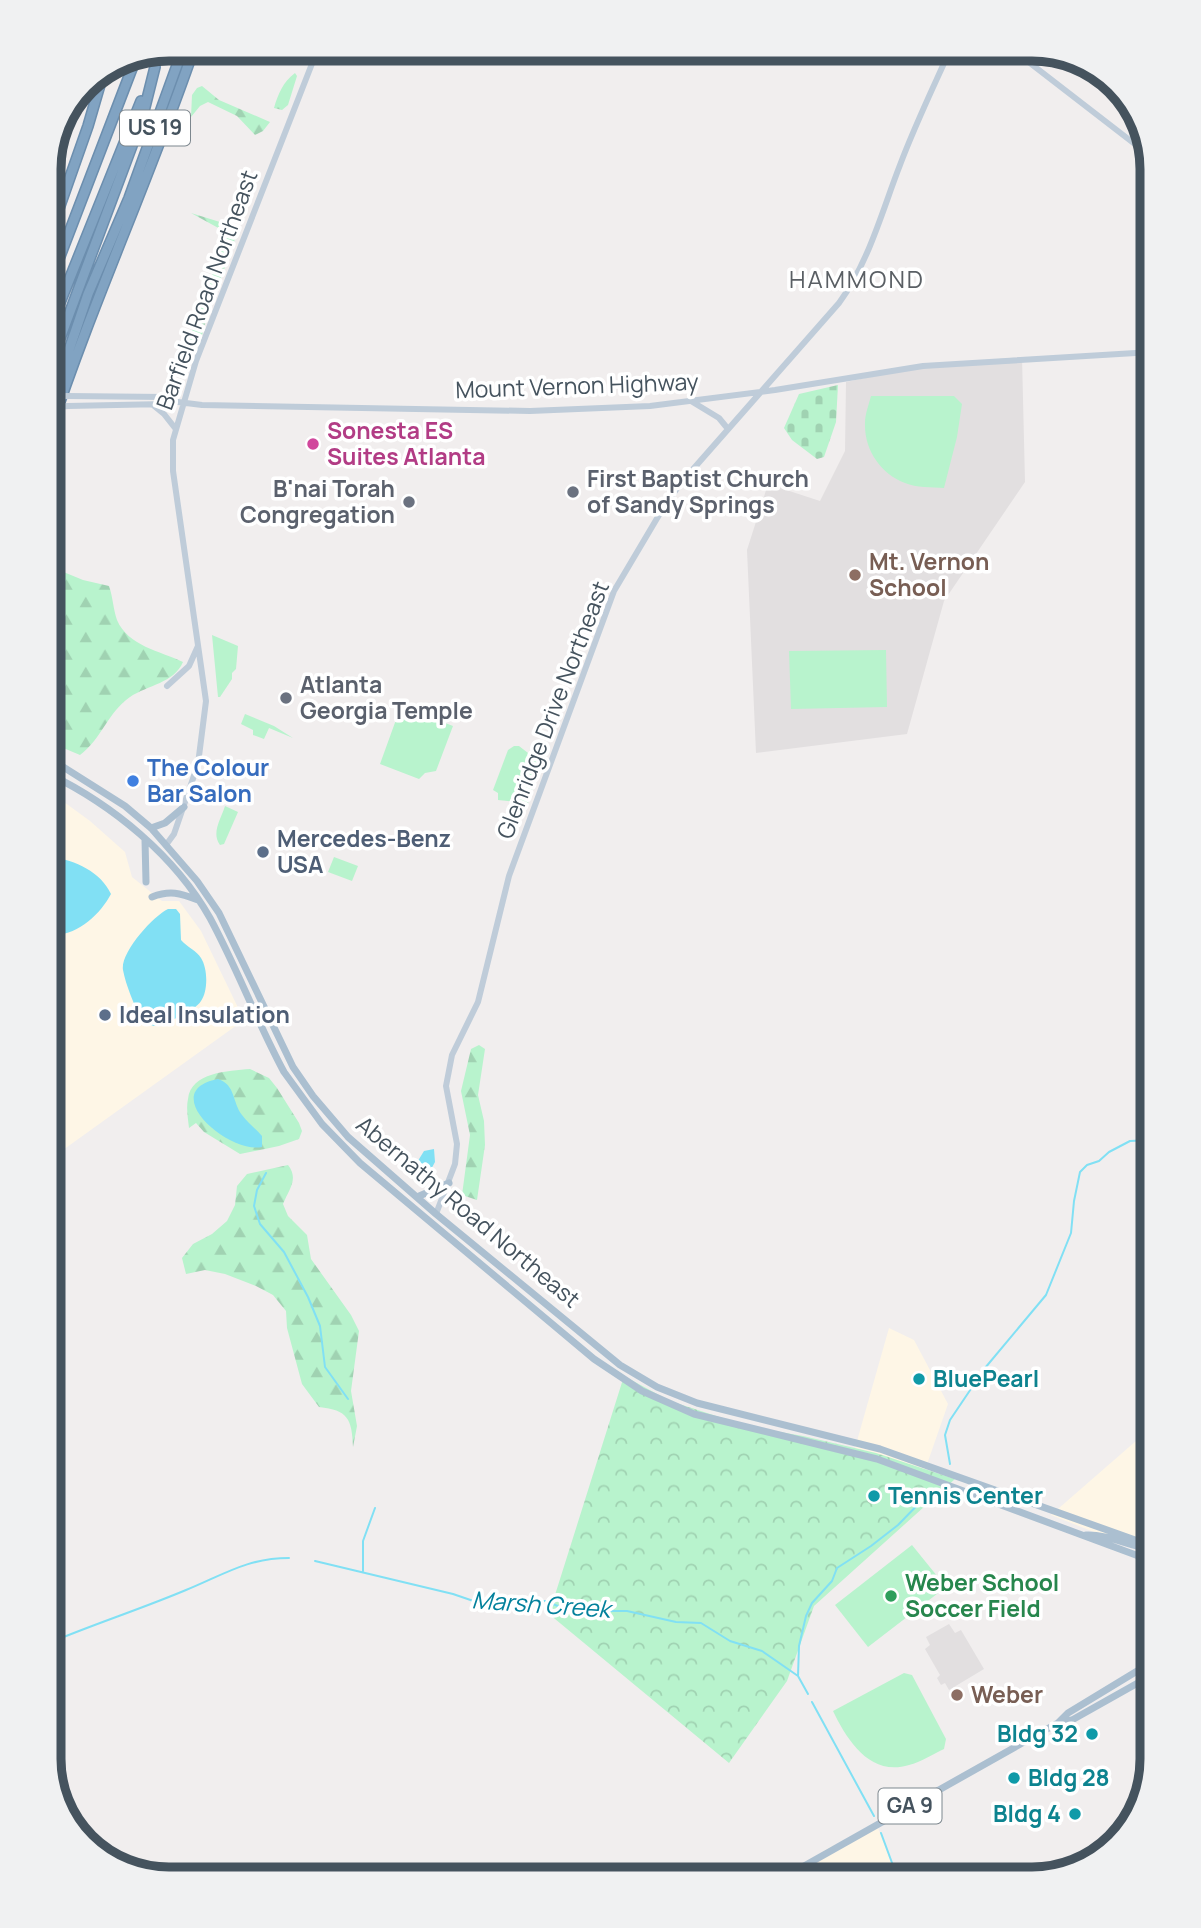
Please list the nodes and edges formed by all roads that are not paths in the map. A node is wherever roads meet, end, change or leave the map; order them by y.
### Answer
1 (179, 61) edge
2 (190, 61) edge
3 (313, 61) edge
4 (945, 61) edge
5 (1027, 61) edge
6 (157, 62) edge
7 (132, 68) edge
8 (99, 87) edge
9 (1137, 146) edge
10 (75, 164) junction
11 (61, 191) edge
12 (129, 198) junction
13 (61, 203) edge
14 (61, 254) edge
15 (78, 292) junction
16 (61, 300) edge
17 (61, 337) edge
18 (1140, 353) edge
19 (61, 374) edge
20 (759, 392) junction
21 (61, 396) edge
22 (61, 398) edge
23 (170, 401) junction
24 (691, 401) junction
25 (182, 402) junction
26 (152, 405) junction
27 (61, 407) edge
28 (175, 428) junction
29 (728, 429) junction
30 (199, 641) junction
31 (167, 686) dead end
32 (61, 765) edge
33 (61, 781) edge
34 (184, 807) junction
35 (151, 828) junction
36 (173, 836) junction
37 (145, 840) junction
38 (166, 845) junction
39 (173, 851) junction
40 (146, 882) dead end
41 (152, 897) dead end
42 (198, 900) junction
43 (449, 1183) junction
44 (417, 1197) junction
45 (436, 1214) junction
46 (1082, 1536) junction
47 (1140, 1544) edge
48 (1140, 1547) edge
49 (1140, 1557) edge
50 (1140, 1669) edge
51 (1140, 1682) edge
52 (1056, 1724) junction
53 (802, 1867) edge

1 - 12 highway, US 19
2 - 22 highway
3 - 25 street, Barfield Road Northeast
4 - 20 street, Glenridge Drive Northeast
5 - 9 street
6 - 15 highway
6 - 16 highway
7 - 14 highway, US 19
8 - 10 highway, US 19
10 - 11 highway
10 - 13 highway, US 19
12 - 15 highway
12 - 19 highway
15 - 17 highway
18 - 20 street, Mount Vernon Highway
20 - 24 street, Mount Vernon Highway
20 - 29 street, Glenridge Drive Northeast
21 - 23 street, Mount Vernon Highway, bridge
23 - 25 street, Mount Vernon Highway
23 - 26 street, Mount Vernon Highway
24 - 25 street, Mount Vernon Highway
24 - 29 street
25 - 28 street, Barfield Road Northeast
26 - 27 street, Mount Vernon Highway, bridge
26 - 28 street
28 - 30 street, Barfield Road Northeast
29 - 43 street, Glenridge Drive Northeast
30 - 31 street
30 - 34 street, Barfield Road Northeast
32 - 35 main road, Abernathy Road Northeast
33 - 37 main road, Abernathy Road Northeast
34 - 35 main road
34 - 36 street, Barfield Road Northeast
35 - 38 main road, Abernathy Road Northeast
36 - 38 street
36 - 39 street
37 - 40 main road
37 - 42 main road, Abernathy Road Northeast
38 - 39 main road, Abernathy Road Northeast
39 - 44 main road, Abernathy Road Northeast
41 - 42 main road
42 - 46 main road, Abernathy Road Northeast
43 - 44 main road
43 - 45 street, Glenridge Drive Northeast
44 - 45 main road, Abernathy Road Northeast
45 - 47 main road, Abernathy Road Northeast
46 - 48 main road
46 - 49 main road
50 - 52 main road, GA 9
51 - 52 main road, GA 9
52 - 53 main road, GA 9

